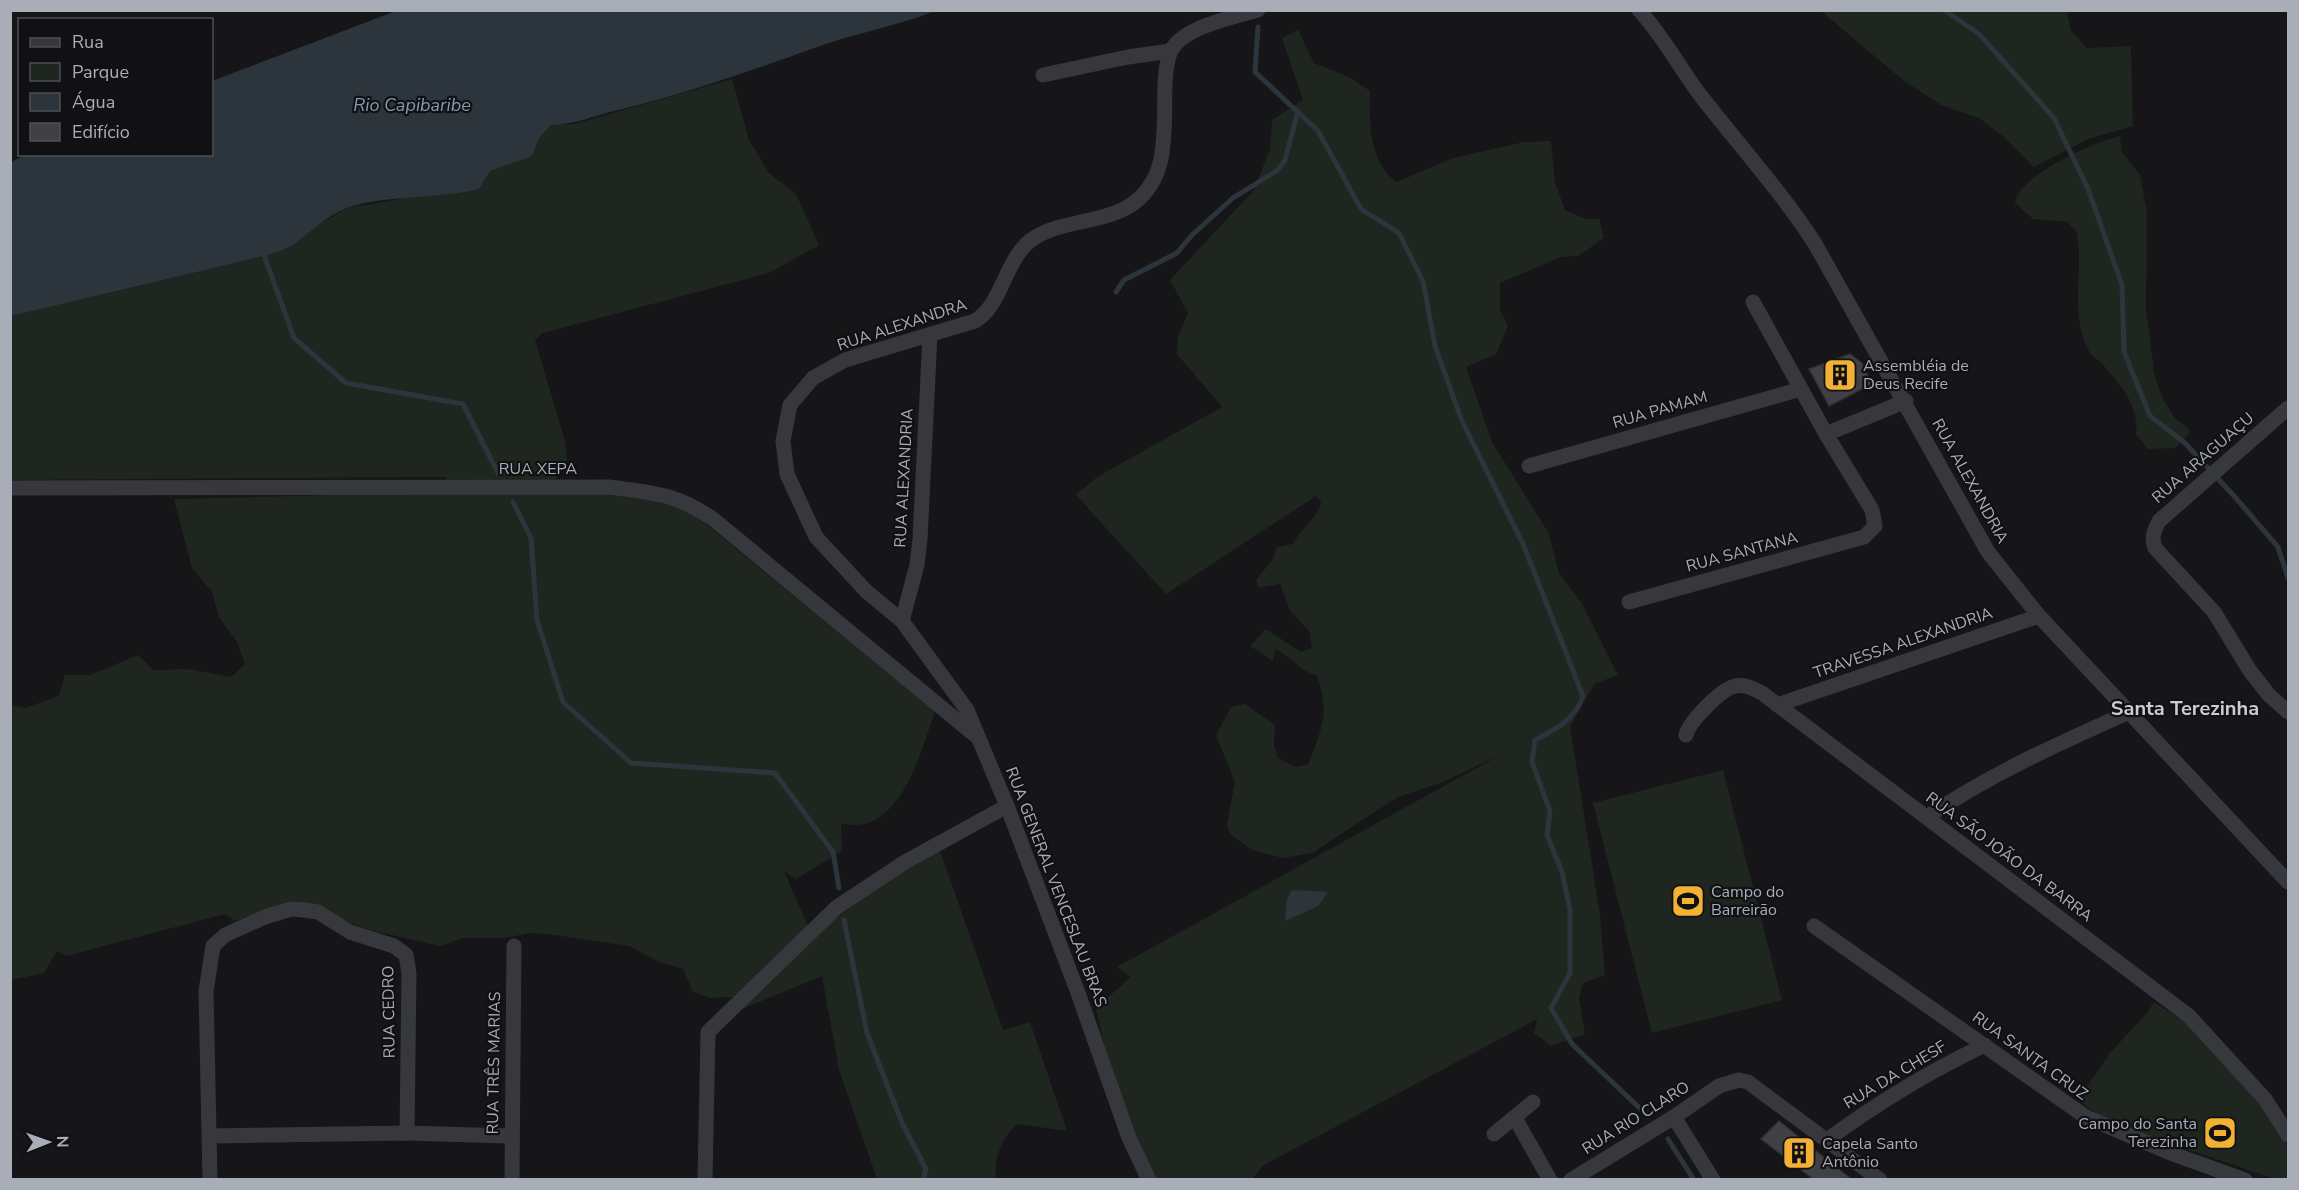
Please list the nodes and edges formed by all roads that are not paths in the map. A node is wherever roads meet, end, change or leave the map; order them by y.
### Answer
1 (1258, 10) edge
2 (1639, 10) edge
3 (1170, 51) junction
4 (1043, 75) dead end
5 (1754, 302) dead end
6 (930, 335) junction
7 (1802, 388) junction
8 (1906, 401) junction
9 (2289, 408) edge
10 (1826, 434) junction
11 (1529, 466) dead end
12 (10, 488) edge
13 (1629, 602) dead end
14 (2039, 616) junction
15 (902, 621) junction
16 (1777, 705) junction
17 (2289, 712) edge
18 (2127, 713) junction
19 (1686, 735) dead end
20 (980, 739) junction
21 (1007, 806) junction
22 (1927, 817) junction
23 (2286, 872) edge
24 (1814, 926) dead end
25 (514, 946) dead end
26 (1985, 1045) junction
27 (1533, 1102) dead end
28 (1515, 1118) junction
29 (1674, 1118) junction
30 (407, 1133) junction
31 (1494, 1134) dead end
32 (2289, 1135) edge
33 (211, 1136) junction
34 (510, 1136) junction
35 (1827, 1140) junction
36 (210, 1179) edge
37 (512, 1179) edge
38 (705, 1179) edge
39 (1149, 1179) edge
40 (1550, 1179) edge
41 (1571, 1179) edge
42 (1713, 1179) edge
43 (1880, 1179) edge
44 (2245, 1179) edge

1 - 3 street
2 - 8 street, RUA ALEXANDRIA
3 - 4 street
3 - 6 street, RUA ALEXANDRA
5 - 7 street
6 - 15 street, RUA ALEXANDRIA
6 - 15 street, RUA ALEXANDRA
7 - 10 street
7 - 11 street, RUA PAMAM
8 - 10 street
8 - 14 street, RUA ALEXANDRIA
9 - 17 street, RUA ARAGUAÇU
10 - 13 street, RUA SANTANA
12 - 20 street, RUA XEPA
14 - 16 street, TRAVESSA ALEXANDRIA
14 - 18 street, RUA ALEXANDRIA
15 - 20 street, RUA GENERAL VENCESLAU BRAS
16 - 19 street, RUA SÃO JOÃO DA BARRA
16 - 22 street, RUA SÃO JOÃO DA BARRA
18 - 22 street
18 - 23 street, RUA ALEXANDRIA
20 - 21 street, RUA GENERAL VENCESLAU BRAS
21 - 38 street
21 - 39 street, RUA GENERAL VENCESLAU BRAS
22 - 32 street, RUA SÃO JOÃO DA BARRA
24 - 26 street, RUA SANTA CRUZ
25 - 34 street, RUA TRÊS MARIAS
26 - 35 street, RUA DA CHESF
26 - 44 street, RUA SANTA CRUZ
27 - 28 street
28 - 31 street
28 - 40 street
29 - 35 street, RUA RIO CLARO
29 - 41 street, RUA RIO CLARO
29 - 42 street
30 - 33 street
30 - 33 street, RUA CEDRO
30 - 34 street
33 - 36 street, RUA CEDRO
34 - 37 street, RUA TRÊS MARIAS
35 - 43 street

